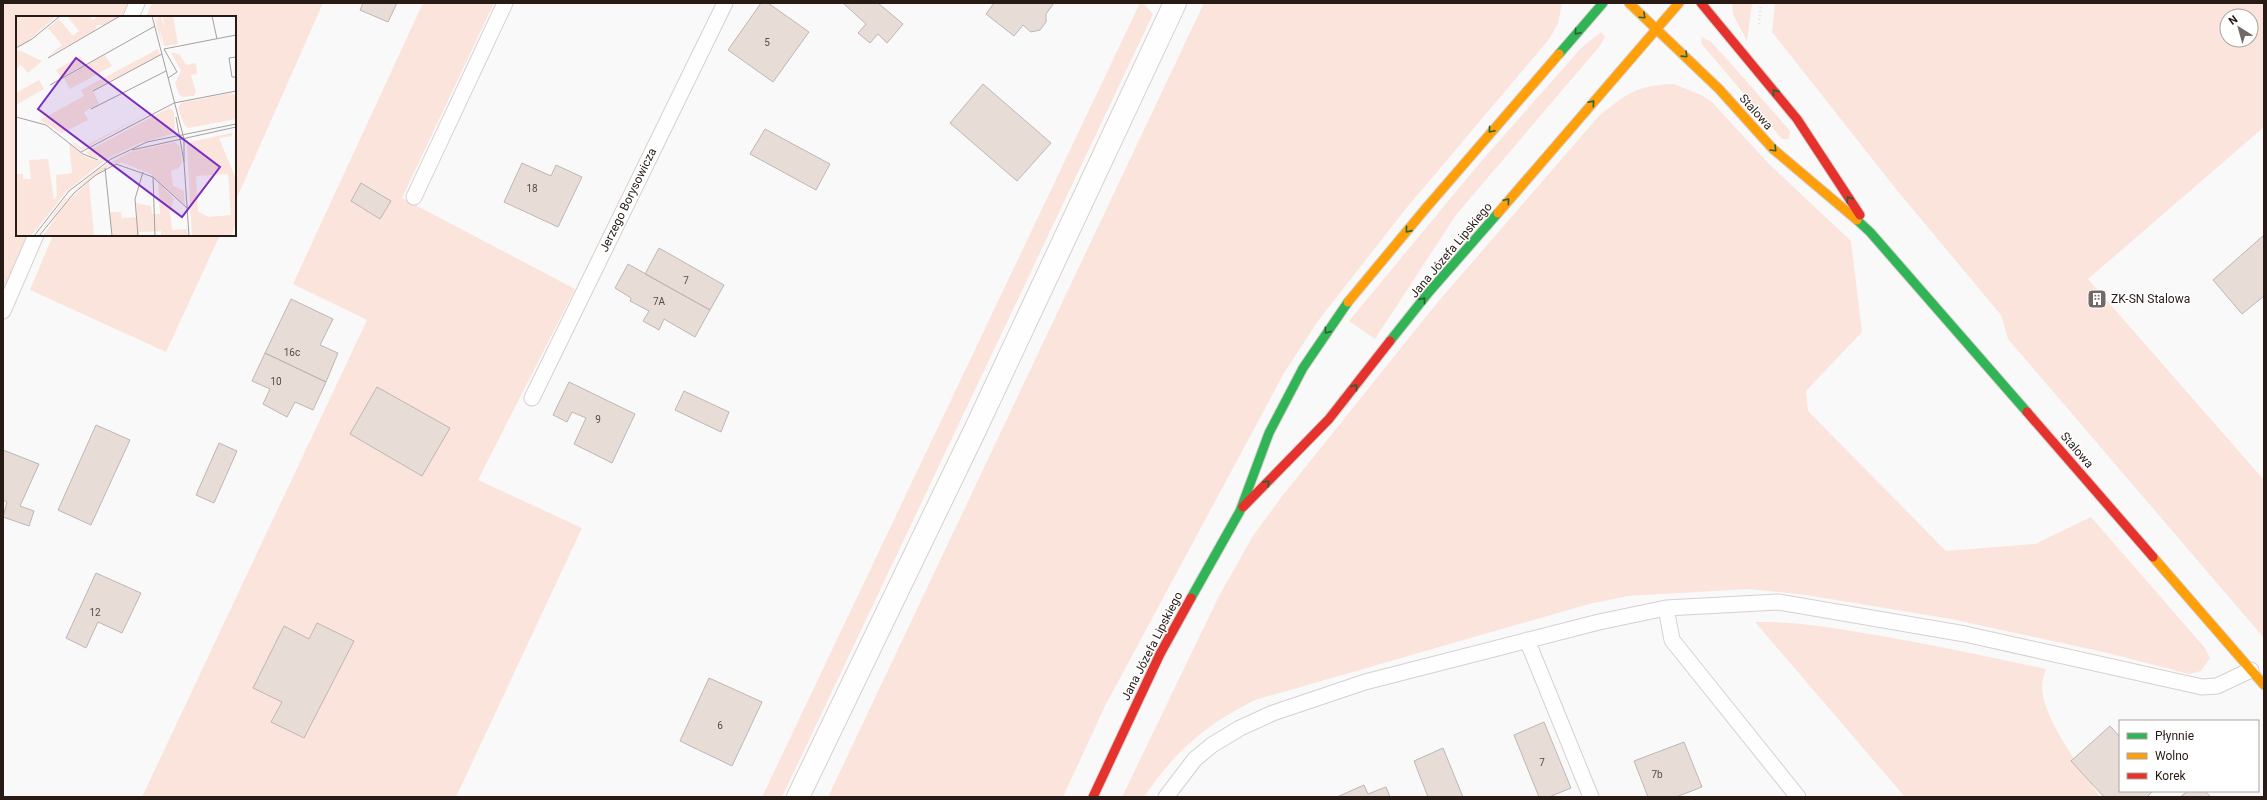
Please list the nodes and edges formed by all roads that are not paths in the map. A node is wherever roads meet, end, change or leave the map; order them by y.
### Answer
1 (138, 3) edge
2 (505, 3) edge
3 (725, 3) edge
4 (1175, 3) edge
5 (1603, 3) edge
6 (1629, 3) edge
7 (1680, 3) edge
8 (1701, 3) edge
9 (132, 16) edge
10 (1656, 28) junction
11 (414, 197) dead end
12 (1870, 232) junction
13 (36, 236) edge
14 (3, 311) edge
15 (532, 398) dead end
16 (1240, 511) junction
17 (1666, 608) junction
18 (1528, 640) junction
19 (2251, 670) junction
20 (2264, 685) edge
21 (798, 797) edge
22 (1093, 797) edge
23 (1166, 797) edge
24 (1591, 797) edge
25 (1798, 797) edge

1 - 9 lane
2 - 11 lane
3 - 15 lane, Jerzego Borysowicza
4 - 21 street
5 -> 16 main road, Jana Józefa Lipskiego
6 -> 10 main road, Stalowa
7 - 10 main road, Jana Józefa Lipskiego
12 -> 8 main road, Stalowa
10 -> 12 main road, Stalowa
16 -> 10 main road, Jana Józefa Lipskiego
12 - 19 main road, Stalowa
13 - 14 lane
16 - 22 main road, Jana Józefa Lipskiego
17 - 18 lane
17 - 19 lane
17 - 25 lane
18 - 23 lane
18 - 24 lane
19 - 20 main road, Stalowa

